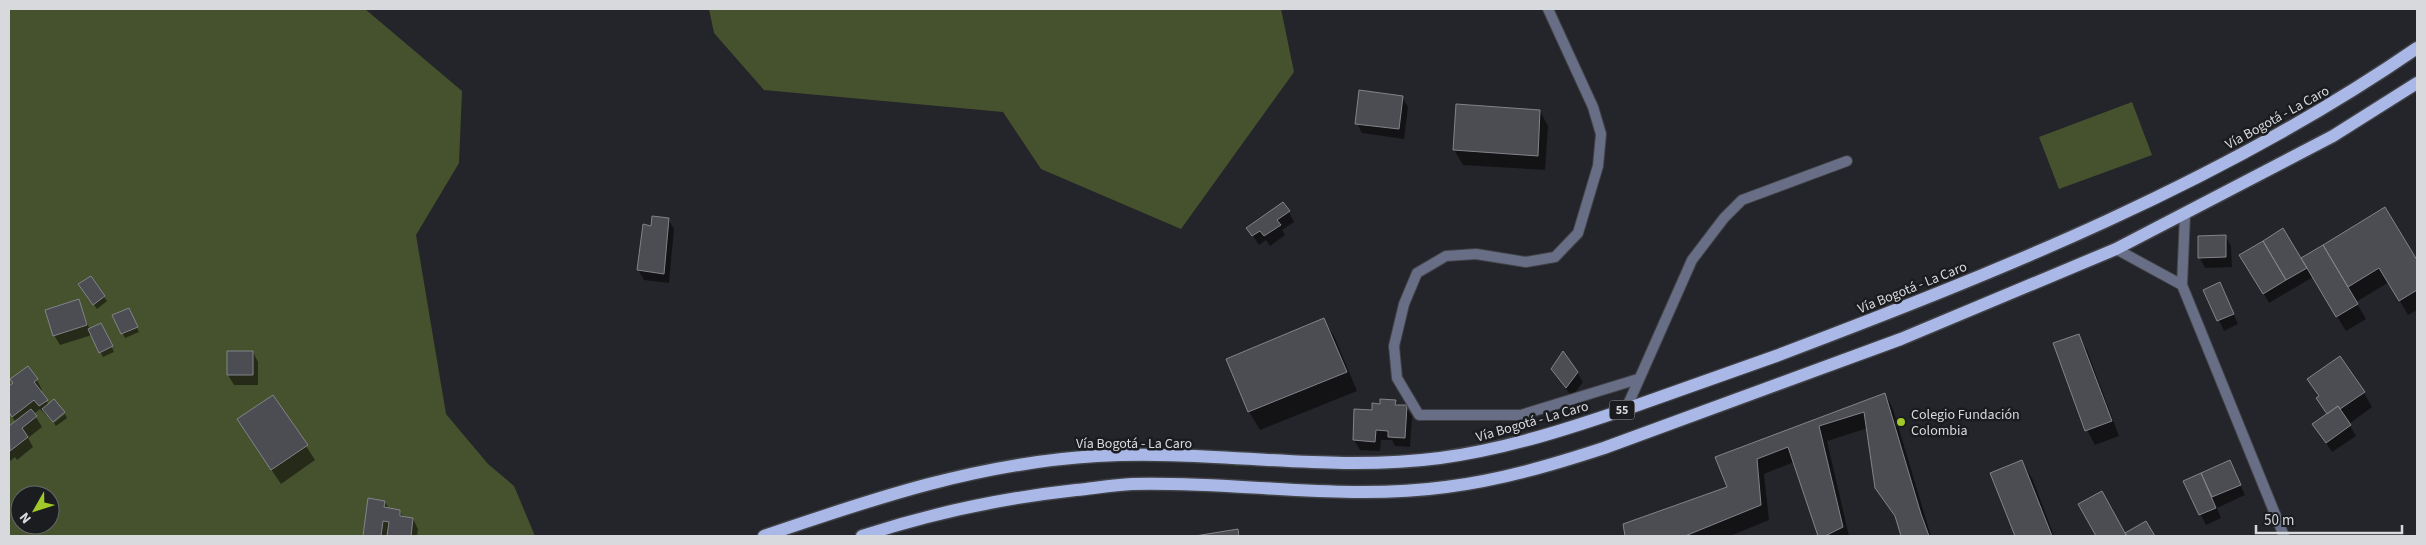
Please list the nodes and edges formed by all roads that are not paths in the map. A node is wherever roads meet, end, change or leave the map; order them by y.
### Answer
1 (1548, 9) edge
2 (2417, 48) edge
3 (2417, 83) edge
4 (1847, 161) dead end
5 (2185, 215) junction
6 (2116, 249) junction
7 (2182, 285) junction
8 (1638, 379) junction
9 (1626, 409) junction
10 (764, 536) edge
11 (862, 536) edge
12 (2284, 536) edge

1 - 8 street
2 - 9 main road, Vía Bogotá - La Caro / 55
3 - 5 main road, 55
4 - 8 street
5 - 6 main road, 55
5 - 7 street
6 - 7 street
6 - 11 main road, 55
7 - 12 street
8 - 9 street
9 - 10 main road, Vía Bogotá - La Caro / 55

